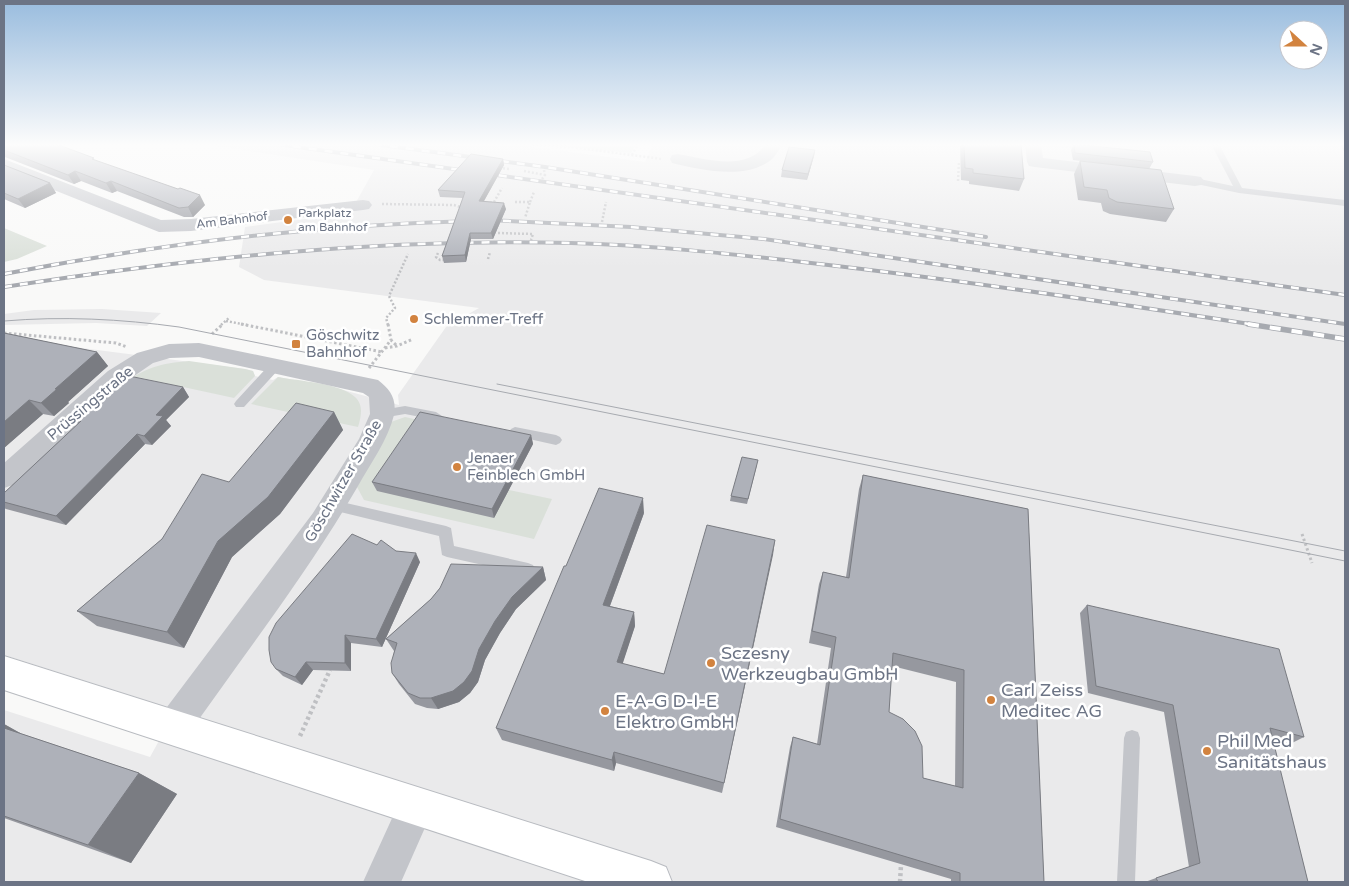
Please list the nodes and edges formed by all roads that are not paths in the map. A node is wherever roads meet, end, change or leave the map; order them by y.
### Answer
1 (57, 185) edge
2 (1216, 185) edge
3 (1237, 185) edge
4 (1239, 190) junction
5 (1345, 203) edge
6 (363, 205) road end
7 (275, 366) junction
8 (240, 404) dead end
9 (382, 414) junction
10 (452, 419) edge
11 (499, 429) edge
12 (556, 440) dead end
13 (4, 478) edge
14 (332, 506) junction
15 (534, 571) edge
16 (4, 673) edge
17 (173, 727) junction
18 (1132, 738) dead end
19 (417, 805) junction
20 (382, 882) edge
21 (651, 882) edge
22 (1126, 882) edge

1 - 6 street, Am Bahnhof
2 - 4 lane
3 - 4 lane
4 - 5 lane
7 - 8 lane
7 - 9 street, Göschwitzer Straße
7 - 13 street, Prüssingstraße
9 - 10 lane
9 - 14 street, Göschwitzer Straße
11 - 12 lane
14 - 15 lane
14 - 17 street, Göschwitzer Straße
16 - 17 main road
17 - 19 main road
18 - 22 lane
19 - 20 street
19 - 21 main road

